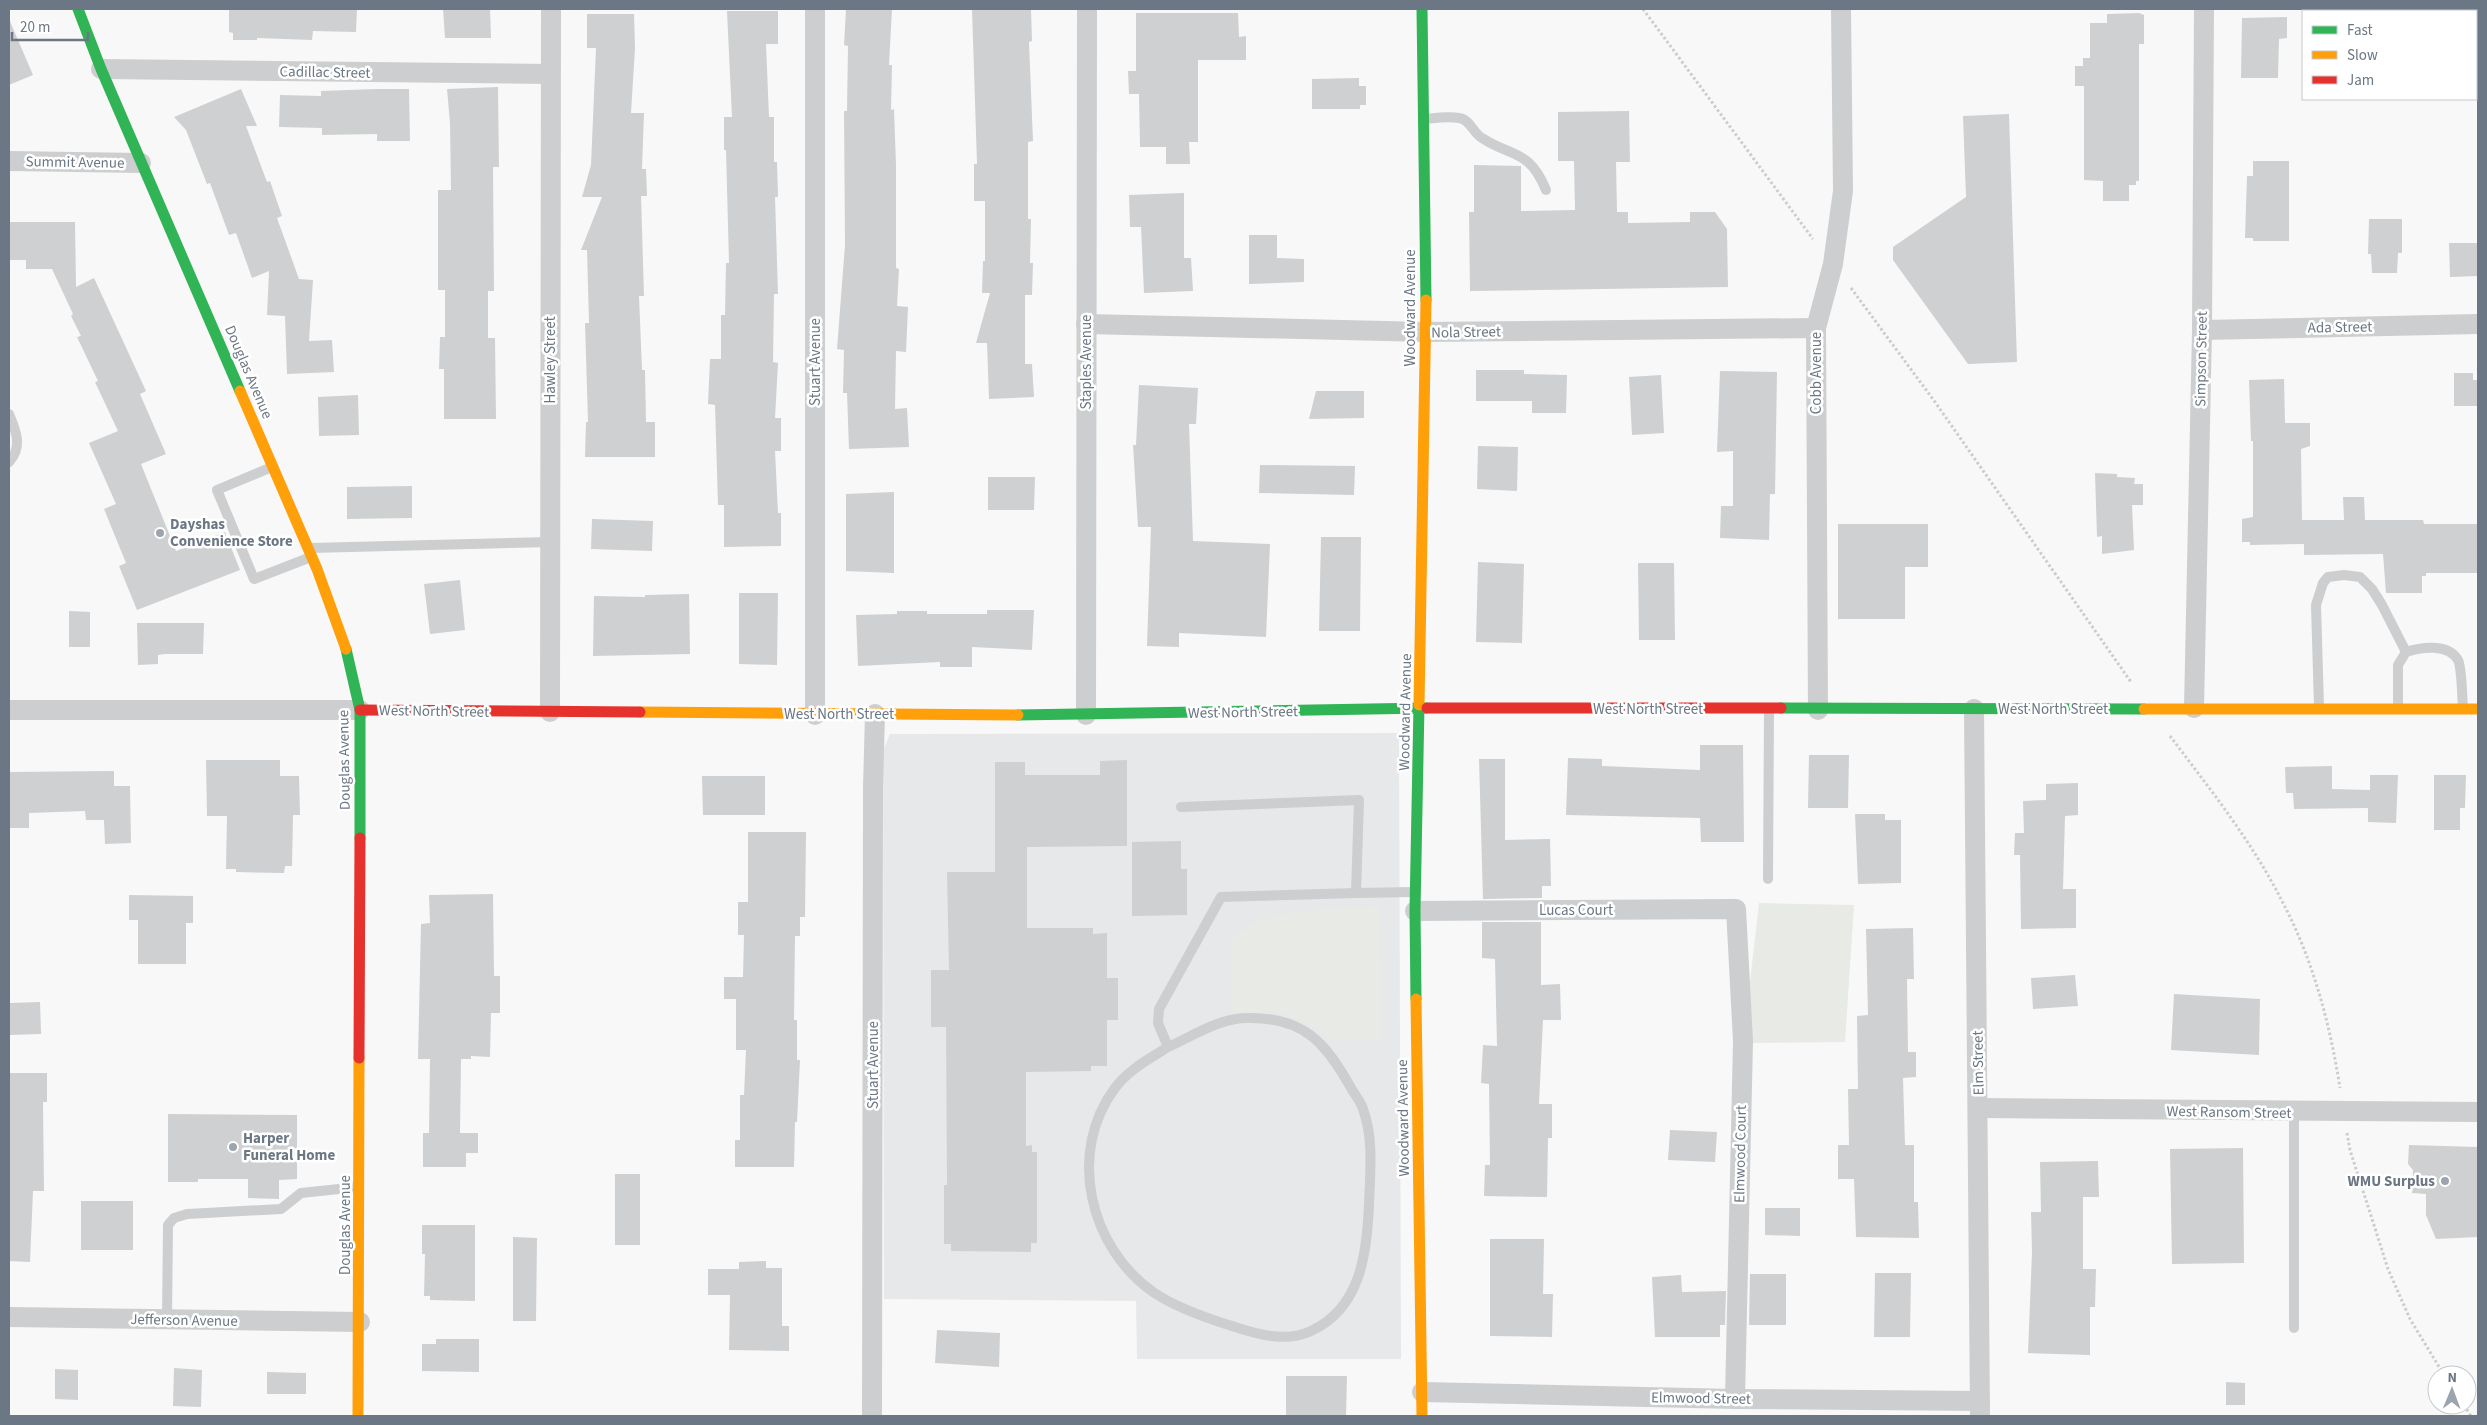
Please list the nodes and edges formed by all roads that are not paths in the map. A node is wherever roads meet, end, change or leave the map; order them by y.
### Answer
1 (78, 9) edge
2 (551, 9) edge
3 (815, 9) edge
4 (1088, 9) edge
5 (1422, 9) edge
6 (1841, 9) edge
7 (2204, 9) edge
8 (101, 69) junction
9 (550, 74) junction
10 (1423, 119) junction
11 (9, 161) edge
12 (141, 163) junction
13 (1546, 190) dead end
14 (1086, 324) junction
15 (2478, 324) edge
16 (1816, 328) junction
17 (2202, 330) junction
18 (1426, 332) junction
19 (9, 414) edge
20 (9, 462) edge
21 (273, 466) junction
22 (550, 542) junction
23 (310, 552) junction
24 (2406, 652) junction
25 (1420, 708) junction
26 (2194, 708) junction
27 (2319, 708) junction
28 (1974, 709) junction
29 (2398, 709) junction
30 (2463, 709) junction
31 (2478, 709) edge
32 (9, 710) edge
33 (360, 710) junction
34 (1769, 710) junction
35 (1818, 710) junction
36 (550, 712) junction
37 (875, 714) junction
38 (815, 715) junction
39 (1086, 715) junction
40 (1181, 806) dead end
41 (1768, 879) dead end
42 (1356, 894) junction
43 (1416, 901) junction
44 (1736, 908) joint
45 (1168, 1048) junction
46 (1979, 1108) junction
47 (2294, 1112) junction
48 (2478, 1112) edge
49 (360, 1186) junction
50 (9, 1317) edge
51 (167, 1319) junction
52 (360, 1322) junction
53 (2294, 1328) dead end
54 (1422, 1392) junction
55 (1735, 1399) junction
56 (1980, 1409) edge
57 (358, 1416) edge
58 (872, 1416) edge
59 (1422, 1416) edge

1 - 8 street, Douglas Avenue
2 - 9 street, Hawley Street
3 - 38 street, Stuart Avenue
4 - 14 street, Staples Avenue
5 - 10 street, Woodward Avenue
6 - 16 street, Cobb Avenue
7 - 17 street, Simpson Street
8 - 9 street, Cadillac Street
8 - 12 street, Douglas Avenue
9 - 22 street, Hawley Street
10 - 13 lane
10 - 18 street, Woodward Avenue
11 - 12 street, Summit Avenue
12 - 21 street, Douglas Avenue
14 - 18 street, Nola Street
14 - 39 street, Staples Avenue
15 - 17 street, Ada Street
16 - 18 street, Nola Street
16 - 35 street, Cobb Avenue
17 - 26 street, Simpson Street
18 - 25 street, Woodward Avenue
19 - 20 lane
21 - 23 street, Douglas Avenue
21 - 23 lane
22 - 23 lane
22 - 36 street, Hawley Street
23 - 33 street, Douglas Avenue
24 - 27 lane
24 - 29 lane
24 - 30 lane
25 - 34 street, West North Street
25 - 39 street, West North Street
25 - 43 street, Woodward Avenue
26 - 27 street, West North Street
26 - 28 street, West North Street
27 - 29 street, West North Street
28 - 35 street, West North Street
28 - 46 street, Elm Street
29 - 30 street, West North Street
30 - 31 street, West North Street
32 - 33 street, West North Street
33 - 36 street, West North Street
33 - 49 street, Douglas Avenue
34 - 35 street, West North Street
34 - 41 lane
36 - 38 street, West North Street
37 - 38 street, West North Street
37 - 39 street, West North Street
37 - 58 street, Stuart Avenue
40 - 42 lane
42 - 43 lane
42 - 45 lane
43 - 44 street, Lucas Court
43 - 54 street, Woodward Avenue
44 - 55 street, Elmwood Court
45 - 45 lane
46 - 47 street, West Ransom Street
46 - 56 street, Elm Street
47 - 48 street, West Ransom Street
47 - 53 lane
49 - 51 lane
49 - 52 street, Douglas Avenue
50 - 51 street, Jefferson Avenue
51 - 52 street, Jefferson Avenue
52 - 57 street, Douglas Avenue
54 - 55 street, Elmwood Street
54 - 59 street, Woodward Avenue
55 - 56 street, Elmwood Street

